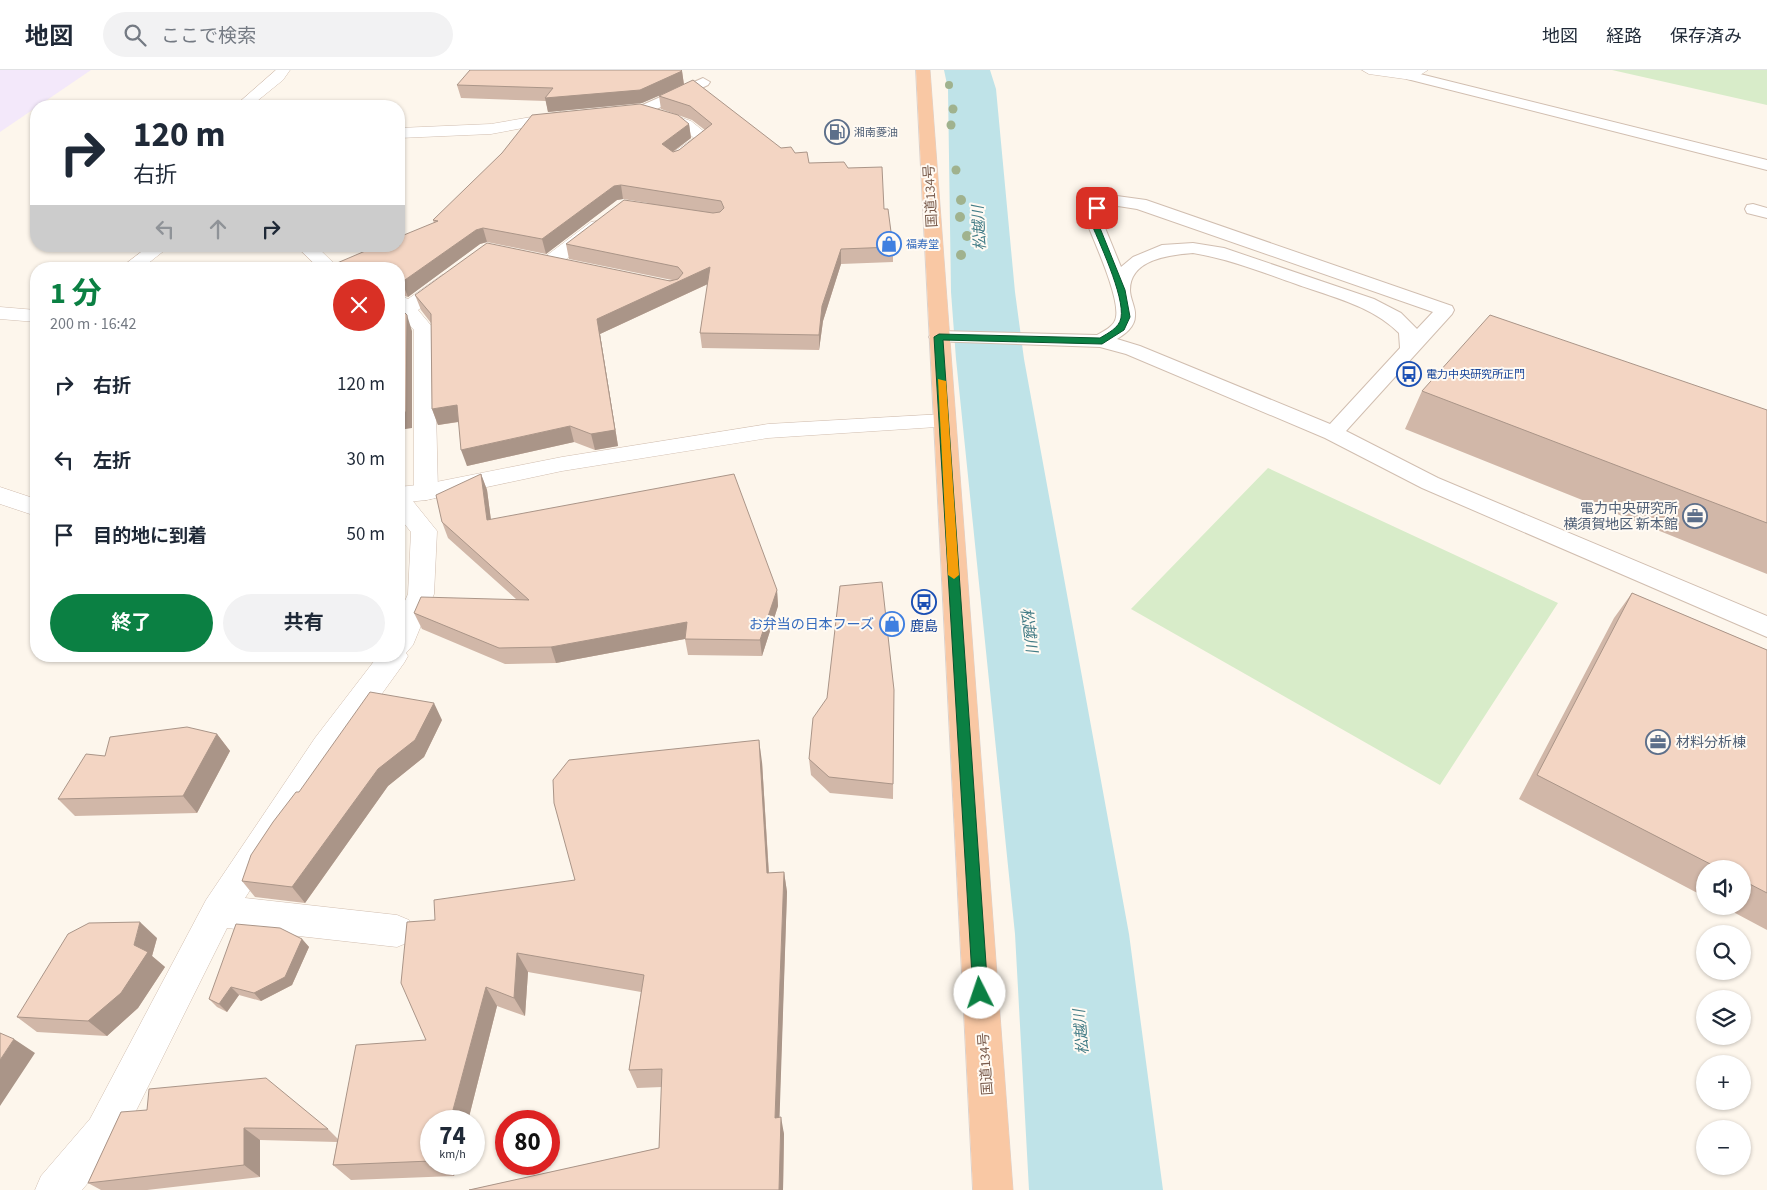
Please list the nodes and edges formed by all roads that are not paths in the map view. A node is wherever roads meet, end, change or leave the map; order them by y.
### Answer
1 (282, 70) edge
2 (923, 70) edge
3 (1369, 70) edge
4 (1416, 73) edge
5 (703, 82) dead end
6 (249, 100) edge
7 (643, 110) junction
8 (623, 112) edge
9 (573, 116) edge
10 (405, 133) edge
11 (674, 159) edge
12 (1767, 165) edge
13 (608, 218) edge
14 (152, 252) edge
15 (312, 252) edge
16 (138, 262) edge
17 (323, 262) edge
18 (464, 268) edge
19 (577, 269) edge
20 (1121, 290) junction
21 (405, 304) edge
22 (405, 307) edge
23 (0, 313) edge
24 (30, 316) edge
25 (1121, 328) junction
26 (949, 337) junction
27 (1043, 338) joint
28 (1102, 341) junction
29 (1410, 349) junction
30 (944, 422) junction
31 (1339, 426) junction
32 (426, 492) junction
33 (405, 494) edge
34 (0, 496) edge
35 (30, 506) edge
36 (405, 508) edge
37 (1767, 627) edge
38 (405, 631) edge
39 (390, 662) edge
40 (218, 910) junction
41 (397, 931) dead end
42 (55, 1190) edge
43 (993, 1190) edge

1 - 6 street
2 - 26 highway, 国道134号
3 - 4 street
4 - 12 lane
5 - 7 lane
7 - 8 street
7 - 11 street
9 - 10 street
13 - 19 street
14 - 16 street
15 - 17 street
18 - 21 street
20 - 25 lane
20 - 29 lane
20 - 29 lane
22 - 32 street
23 - 24 street
25 - 28 lane
25 - 31 lane
26 - 27 lane
26 - 30 highway, 国道134号
27 - 28 lane
28 - 31 lane
29 - 31 lane
30 - 32 street
30 - 43 highway, 国道134号
31 - 37 lane
32 - 33 street
34 - 35 street
36 - 38 street
39 - 40 street
40 - 41 street
40 - 42 street

